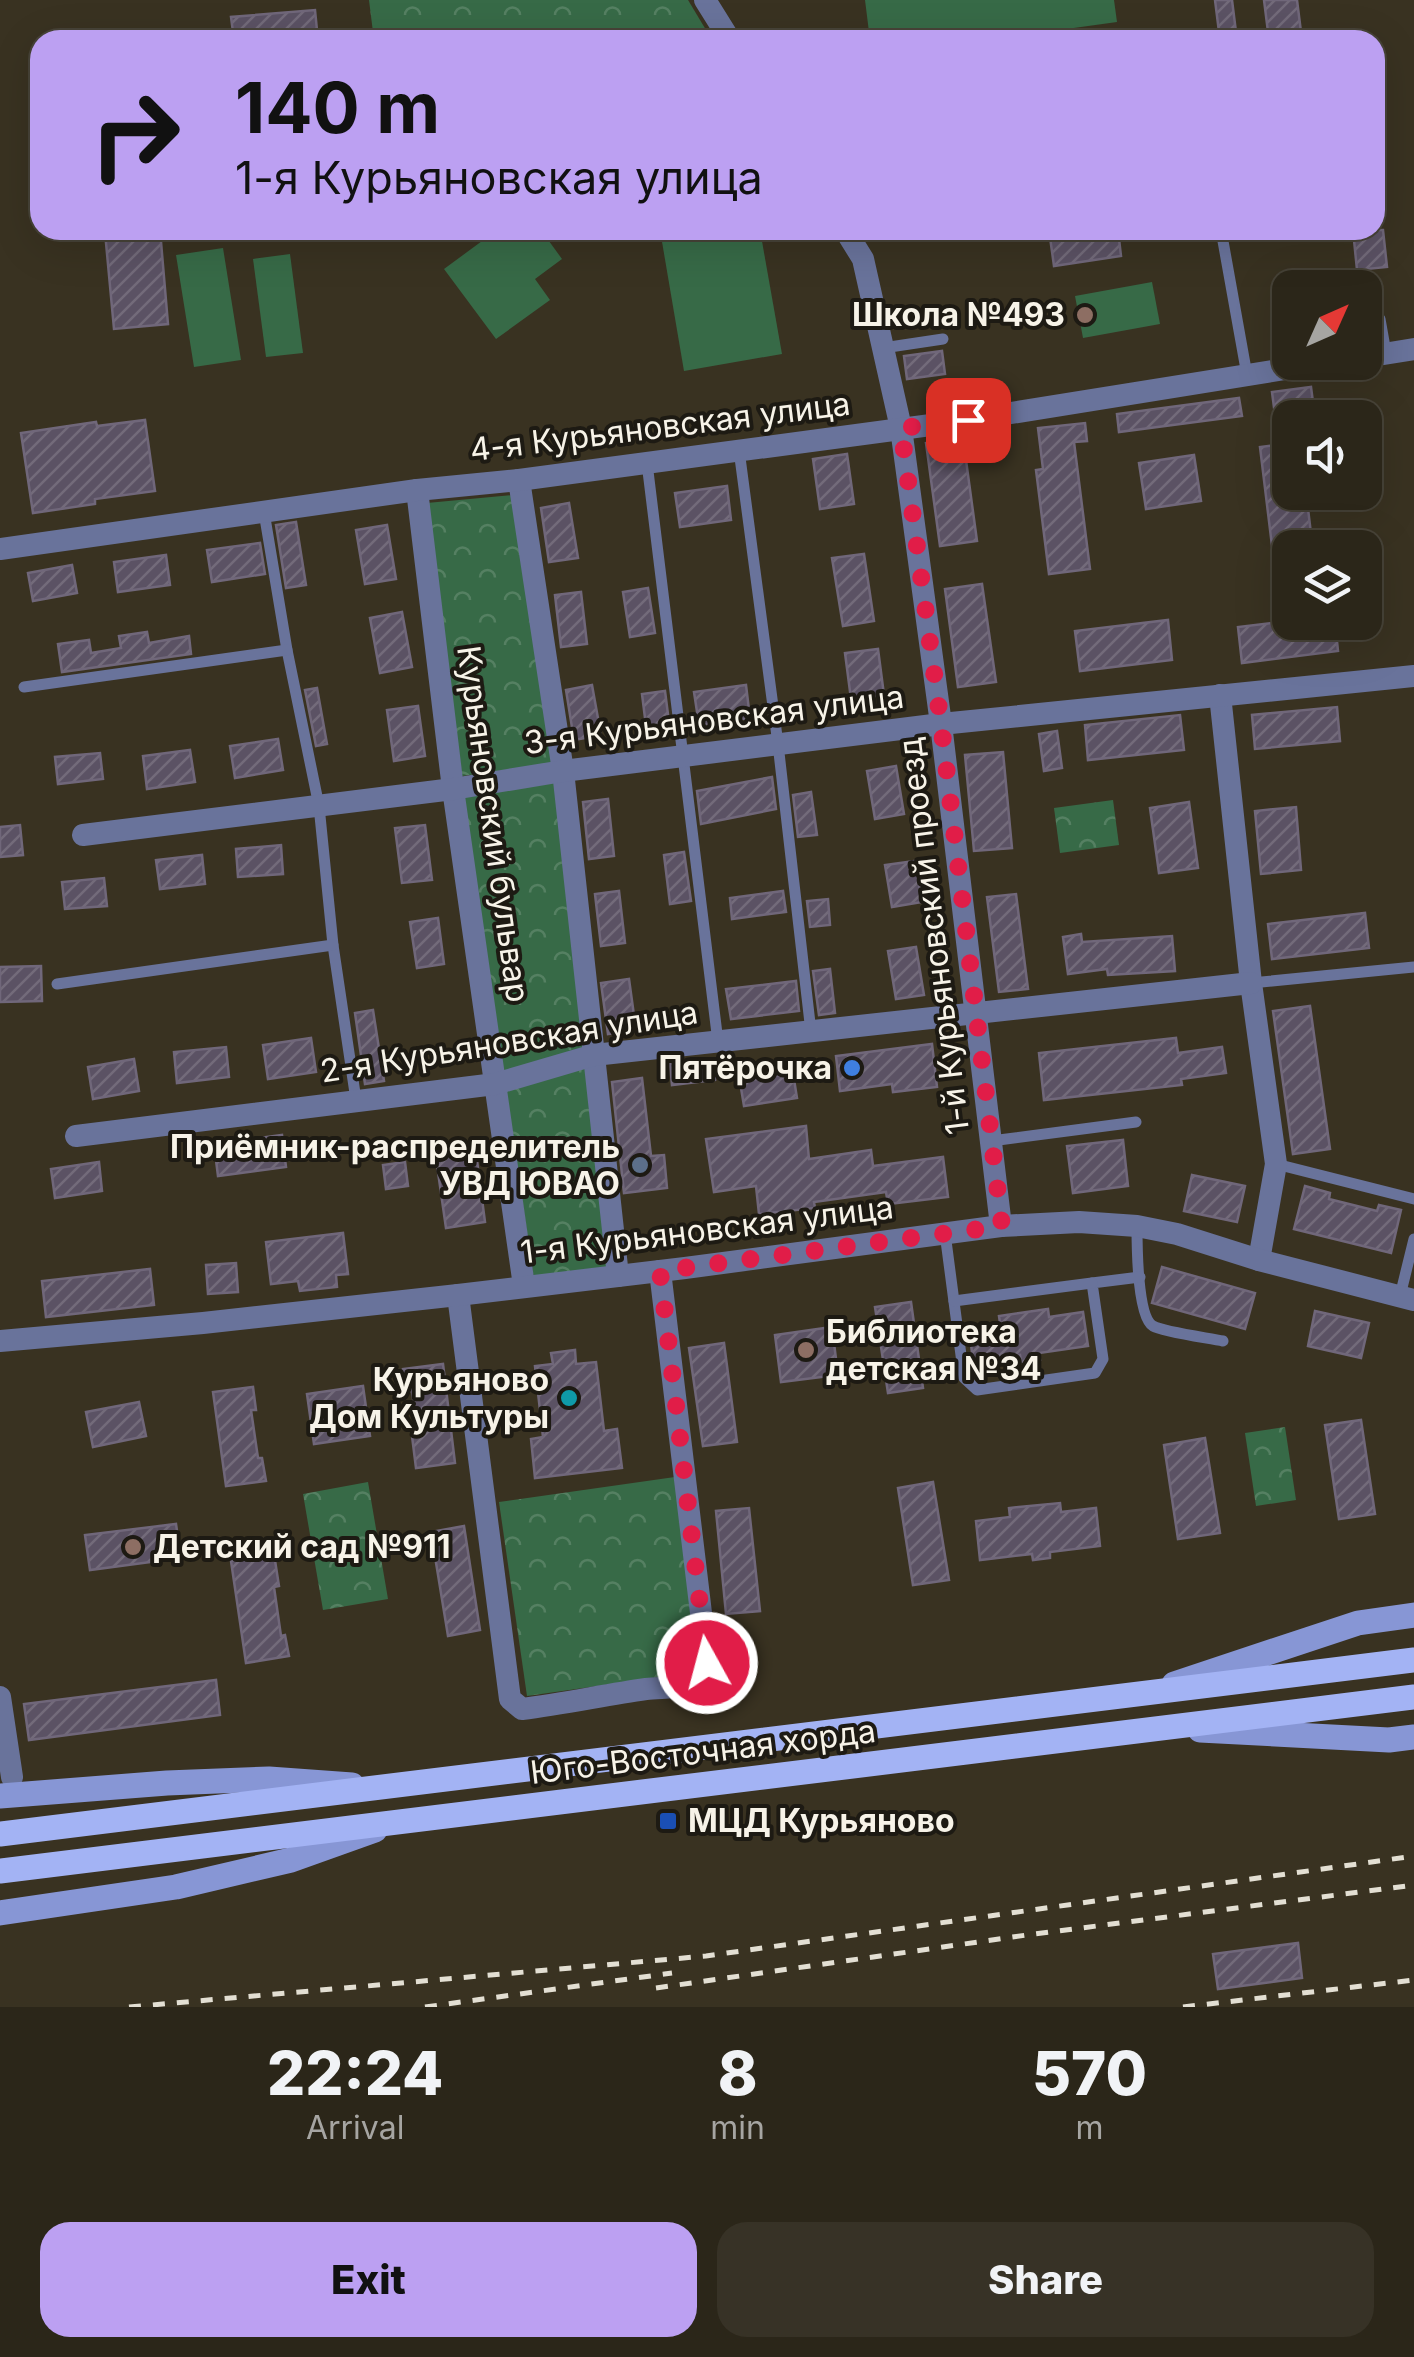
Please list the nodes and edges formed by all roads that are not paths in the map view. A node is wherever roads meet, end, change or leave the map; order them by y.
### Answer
1 (705, 0) edge
2 (724, 30) edge
3 (851, 240) edge
4 (1223, 240) edge
5 (943, 338) dead end
6 (883, 348) junction
7 (1414, 349) edge
8 (1382, 354) edge
9 (1272, 373) edge
10 (1247, 376) junction
11 (901, 428) junction
12 (739, 450) junction
13 (647, 463) junction
14 (518, 480) junction
15 (417, 490) junction
16 (264, 512) junction
17 (0, 550) edge
18 (286, 650) junction
19 (1414, 676) edge
20 (24, 687) dead end
21 (1220, 695) junction
22 (941, 724) junction
23 (778, 744) junction
24 (682, 756) junction
25 (562, 771) junction
26 (453, 789) junction
27 (319, 806) junction
28 (83, 836) dead end
29 (333, 945) junction
30 (1414, 966) edge
31 (57, 984) dead end
32 (1251, 984) junction
33 (976, 1014) junction
34 (812, 1032) junction
35 (718, 1042) junction
36 (594, 1055) junction
37 (495, 1084) junction
38 (356, 1100) junction
39 (1136, 1122) dead end
40 (76, 1136) dead end
41 (991, 1141) junction
42 (1276, 1164) junction
43 (1414, 1198) edge
44 (1002, 1226) junction
45 (1137, 1226) junction
46 (945, 1233) junction
47 (1414, 1239) edge
48 (1260, 1260) junction
49 (660, 1271) junction
50 (618, 1276) junction
51 (1140, 1277) junction
52 (1092, 1283) junction
53 (524, 1286) junction
54 (458, 1295) junction
55 (1407, 1298) edge
56 (954, 1301) junction
57 (0, 1341) edge
58 (1224, 1341) dead end
59 (1414, 1615) edge
60 (1414, 1660) edge
61 (1153, 1691) junction
62 (1414, 1696) edge
63 (0, 1697) edge
64 (1160, 1728) junction
65 (1414, 1736) edge
66 (6, 1786) edge
67 (386, 1787) junction
68 (395, 1822) junction
69 (0, 1834) edge
70 (0, 1872) edge
71 (0, 1914) edge

1 - 2 street
3 - 6 street, 1-й Курьяновский проезд
4 - 10 lane
5 - 6 lane
6 - 11 street, 1-й Курьяновский проезд
7 - 8 street
9 - 10 street, 4-я Курьяновская улица
10 - 11 street, 4-я Курьяновская улица
11 - 12 street, 4-я Курьяновская улица
11 - 22 street, 1-й Курьяновский проезд
12 - 13 street, 4-я Курьяновская улица
12 - 23 lane
13 - 14 street, 4-я Курьяновская улица
13 - 24 lane
14 - 15 street, 4-я Курьяновская улица
14 - 25 street
15 - 16 street, 4-я Курьяновская улица
15 - 26 street, Курьяновский бульвар
16 - 17 street, 4-я Курьяновская улица
16 - 18 lane
18 - 20 lane
18 - 27 lane
19 - 21 street, 3-я Курьяновская улица
21 - 22 street, 3-я Курьяновская улица
21 - 32 street
22 - 23 street, 3-я Курьяновская улица
22 - 33 street, 1-й Курьяновский проезд
23 - 24 street, 3-я Курьяновская улица
23 - 34 lane
24 - 25 street, 3-я Курьяновская улица
24 - 35 lane
25 - 26 street, 3-я Курьяновская улица
25 - 36 street
26 - 27 street, 3-я Курьяновская улица
26 - 37 street, Курьяновский бульвар
27 - 28 street, 3-я Курьяновская улица
27 - 29 lane
29 - 31 lane
29 - 38 lane
30 - 32 lane
32 - 33 street, 2-я Курьяновская улица
32 - 42 street
33 - 34 street, 2-я Курьяновская улица
33 - 41 street, 1-й Курьяновский проезд
34 - 35 street, 2-я Курьяновская улица
35 - 36 street, 2-я Курьяновская улица
36 - 37 street, 2-я Курьяновская улица
36 - 50 street
37 - 38 street, 2-я Курьяновская улица
37 - 53 street, Курьяновский бульвар
38 - 40 street, 2-я Курьяновская улица
39 - 41 lane
41 - 44 street, 1-й Курьяновский проезд
42 - 43 lane
42 - 48 street
44 - 45 street, 1-я Курьяновская улица
44 - 46 street, 1-я Курьяновская улица
45 - 48 street, 1-я Курьяновская улица
45 - 51 lane
46 - 49 street, 1-я Курьяновская улица
46 - 56 lane
47 - 55 lane
48 - 55 street, 1-я Курьяновская улица
49 - 50 street, 1-я Курьяновская улица
49 - 54 street
50 - 53 street, 1-я Курьяновская улица
51 - 52 lane
51 - 58 lane
52 - 56 lane
52 - 56 lane
53 - 54 street, 1-я Курьяновская улица
54 - 57 street, 1-я Курьяновская улица
59 - 61 street
60 - 61 main road, Юго-Восточная хорда
61 - 67 main road, Юго-Восточная хорда
62 - 64 main road, Юго-Восточная хорда
63 - 66 street
64 - 65 street
64 - 68 main road, Юго-Восточная хорда
66 - 67 street
67 - 69 main road, Юго-Восточная хорда
68 - 70 main road, Юго-Восточная хорда
68 - 71 street

